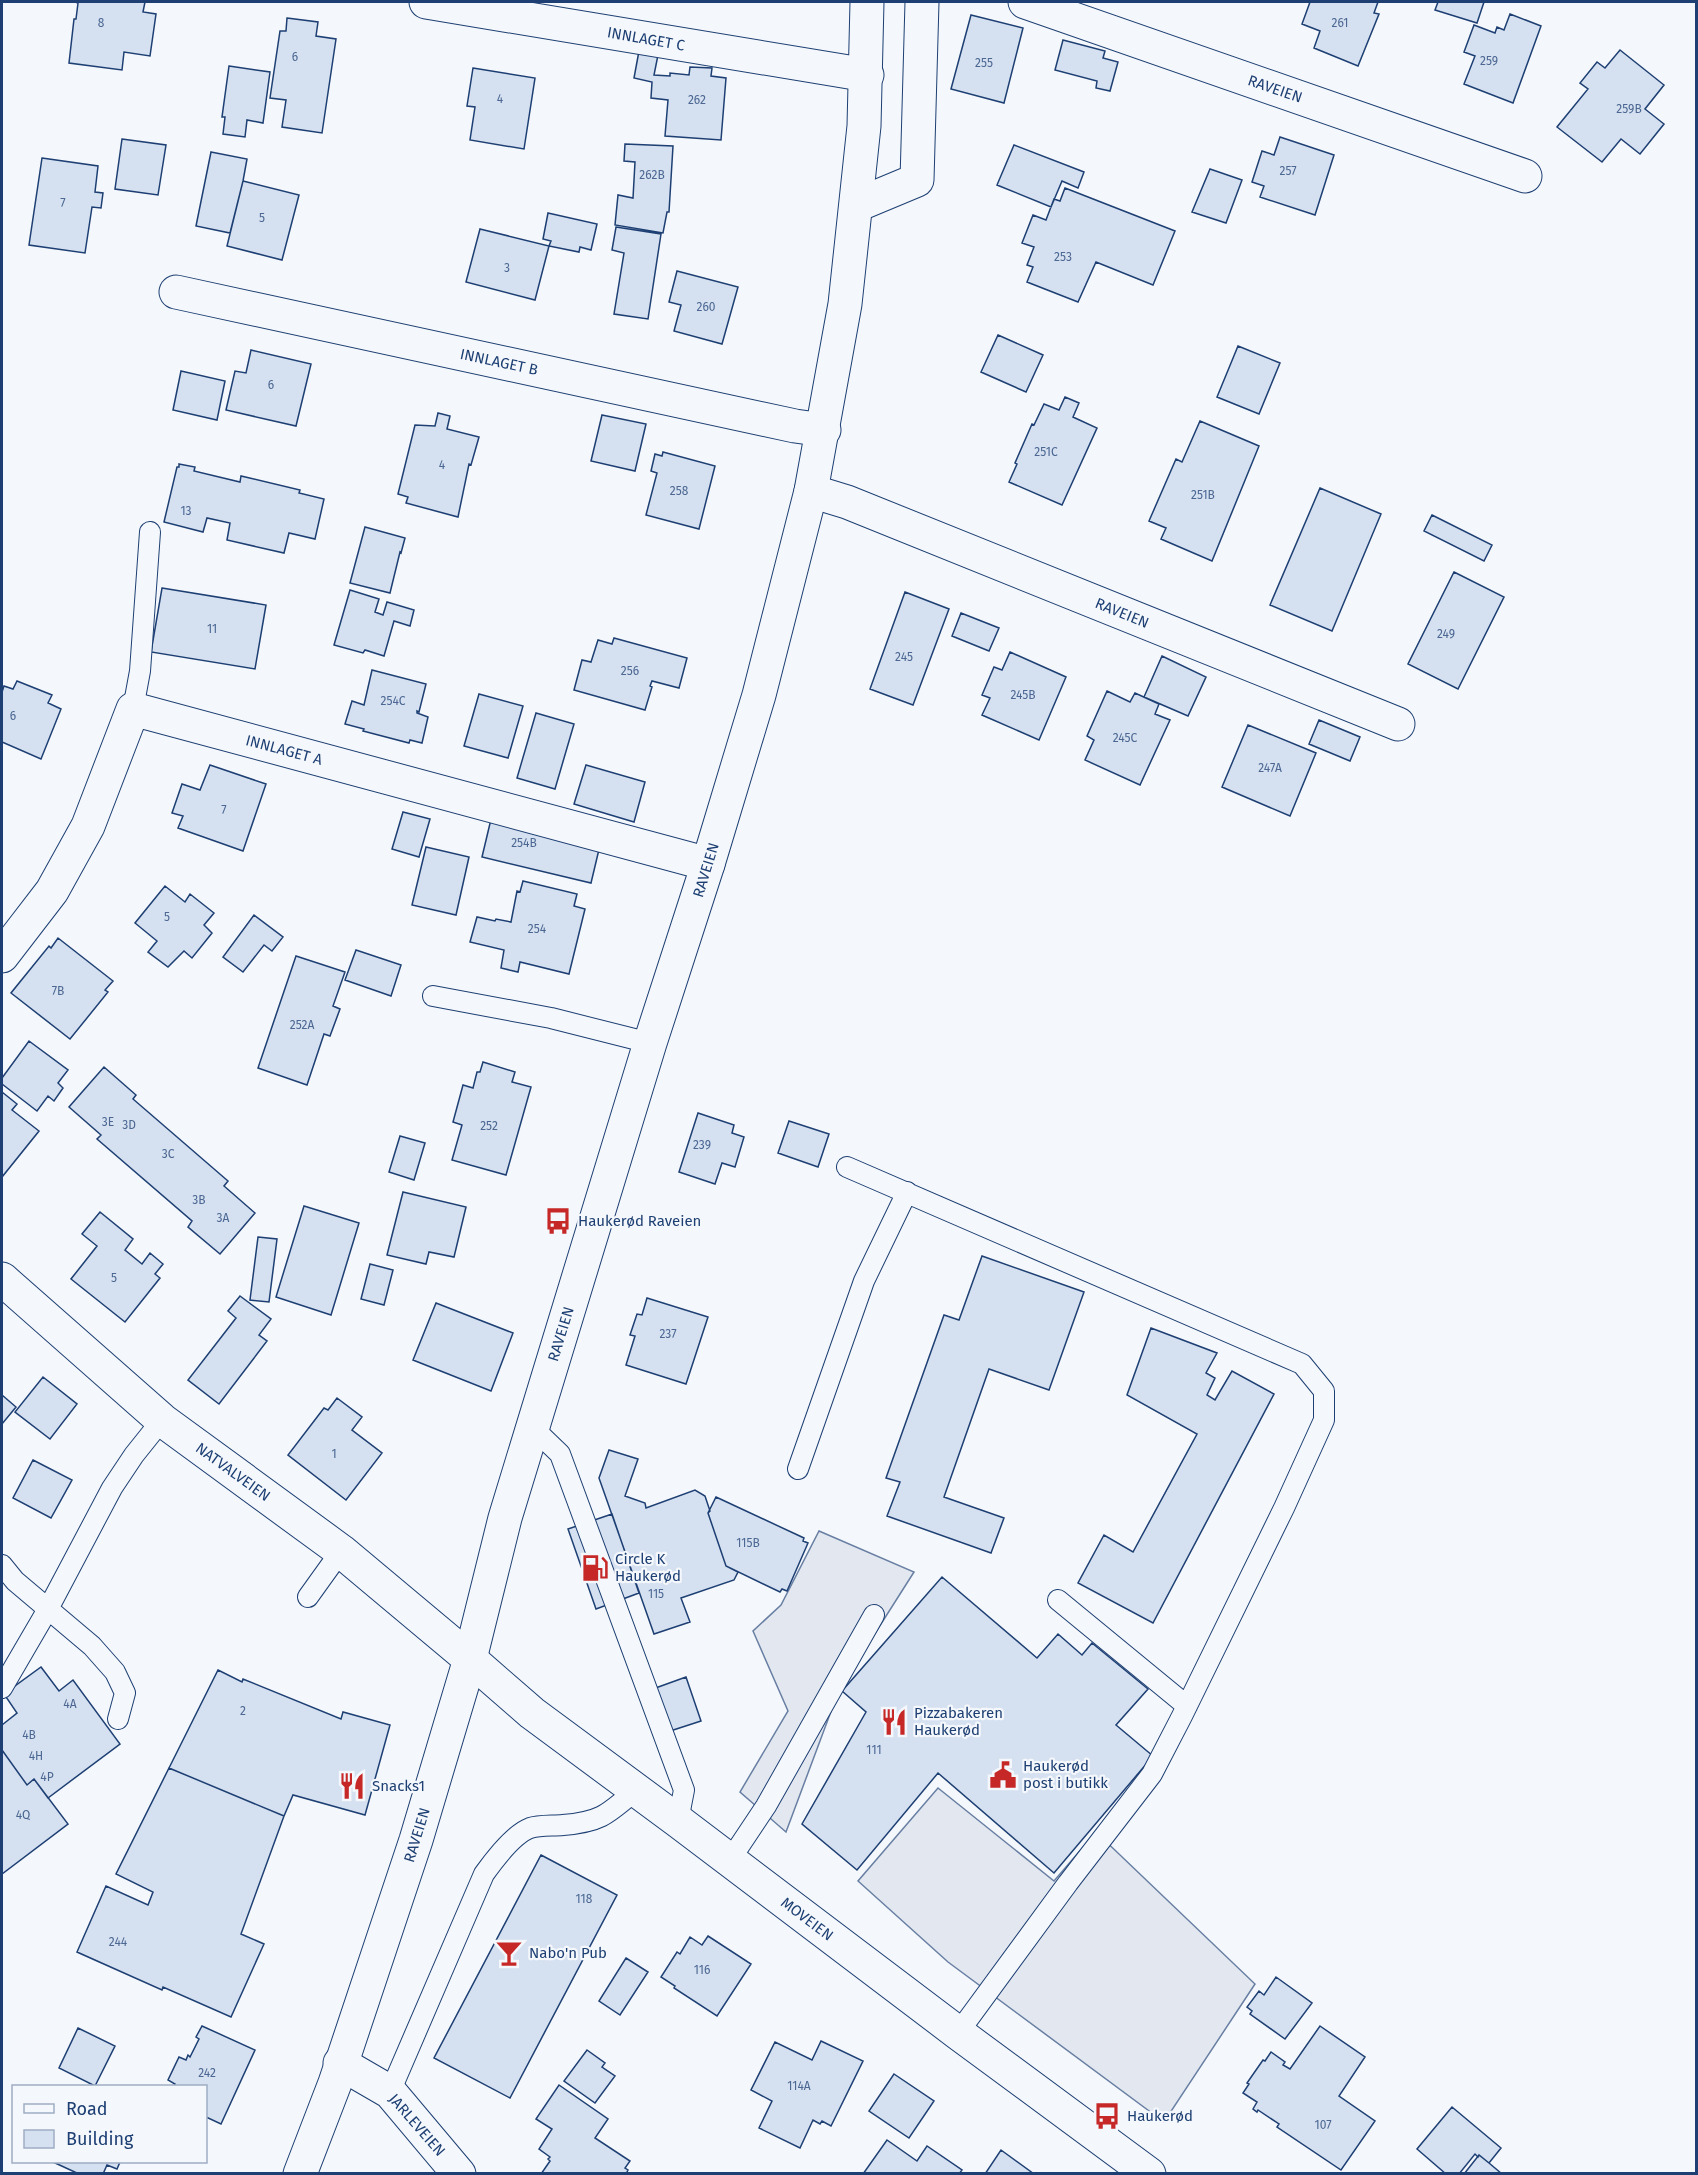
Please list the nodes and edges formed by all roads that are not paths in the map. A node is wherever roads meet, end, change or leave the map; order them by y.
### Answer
1 (426, 2) edge
2 (867, 2) edge
3 (922, 2) edge
4 (1025, 2) edge
5 (867, 75) junction
6 (1525, 176) dead end
7 (857, 205) junction
8 (176, 292) dead end
9 (824, 429) junction
10 (811, 490) junction
11 (150, 532) dead end
12 (133, 709) junction
13 (1398, 724) dead end
14 (708, 864) junction
15 (2, 956) edge
16 (433, 996) dead end
17 (650, 1043) junction
18 (847, 1167) dead end
19 (907, 1192) junction
20 (2, 1279) edge
21 (162, 1420) junction
22 (533, 1428) junction
23 (798, 1469) dead end
24 (341, 1551) junction
25 (2, 1565) edge
26 (308, 1597) dead end
27 (1058, 1600) dead end
28 (48, 1609) junction
29 (874, 1615) dead end
30 (470, 1659) junction
31 (2, 1688) edge
32 (1187, 1706) junction
33 (118, 1719) dead end
34 (636, 1790) junction
35 (678, 1821) junction
36 (730, 1860) junction
37 (958, 2033) junction
38 (340, 2063) junction
39 (390, 2092) junction
40 (300, 2174) edge
41 (459, 2174) edge
42 (1149, 2174) edge

1 - 5 street, INNLAGET C
2 - 5 street, RAVEIEN
3 - 7 street
4 - 6 street, RAVEIEN
5 - 7 street, RAVEIEN
7 - 9 street, RAVEIEN
8 - 9 street, INNLAGET B
9 - 10 street, RAVEIEN
10 - 13 street, RAVEIEN
10 - 14 street, RAVEIEN
11 - 12 lane
12 - 14 street, INNLAGET A
12 - 15 street
14 - 17 street, RAVEIEN
16 - 17 lane
17 - 22 street, RAVEIEN
18 - 19 lane
19 - 23 lane
19 - 32 lane
20 - 21 street, NATVALVEIEN
21 - 24 street, NATVALVEIEN
21 - 28 lane
22 - 30 street, RAVEIEN
22 - 35 lane
24 - 26 lane
24 - 30 street, NATVALVEIEN
25 - 28 lane
27 - 32 lane
28 - 31 lane
28 - 33 lane
29 - 36 lane
30 - 34 street, MOVEIEN
30 - 38 street, RAVEIEN
32 - 37 lane
34 - 35 street, MOVEIEN
34 - 39 lane
35 - 36 street, MOVEIEN
36 - 37 street, MOVEIEN
37 - 42 street, MOVEIEN
38 - 39 street, JARLEVEIEN
38 - 40 street, RAVEIEN
39 - 41 street, JARLEVEIEN

